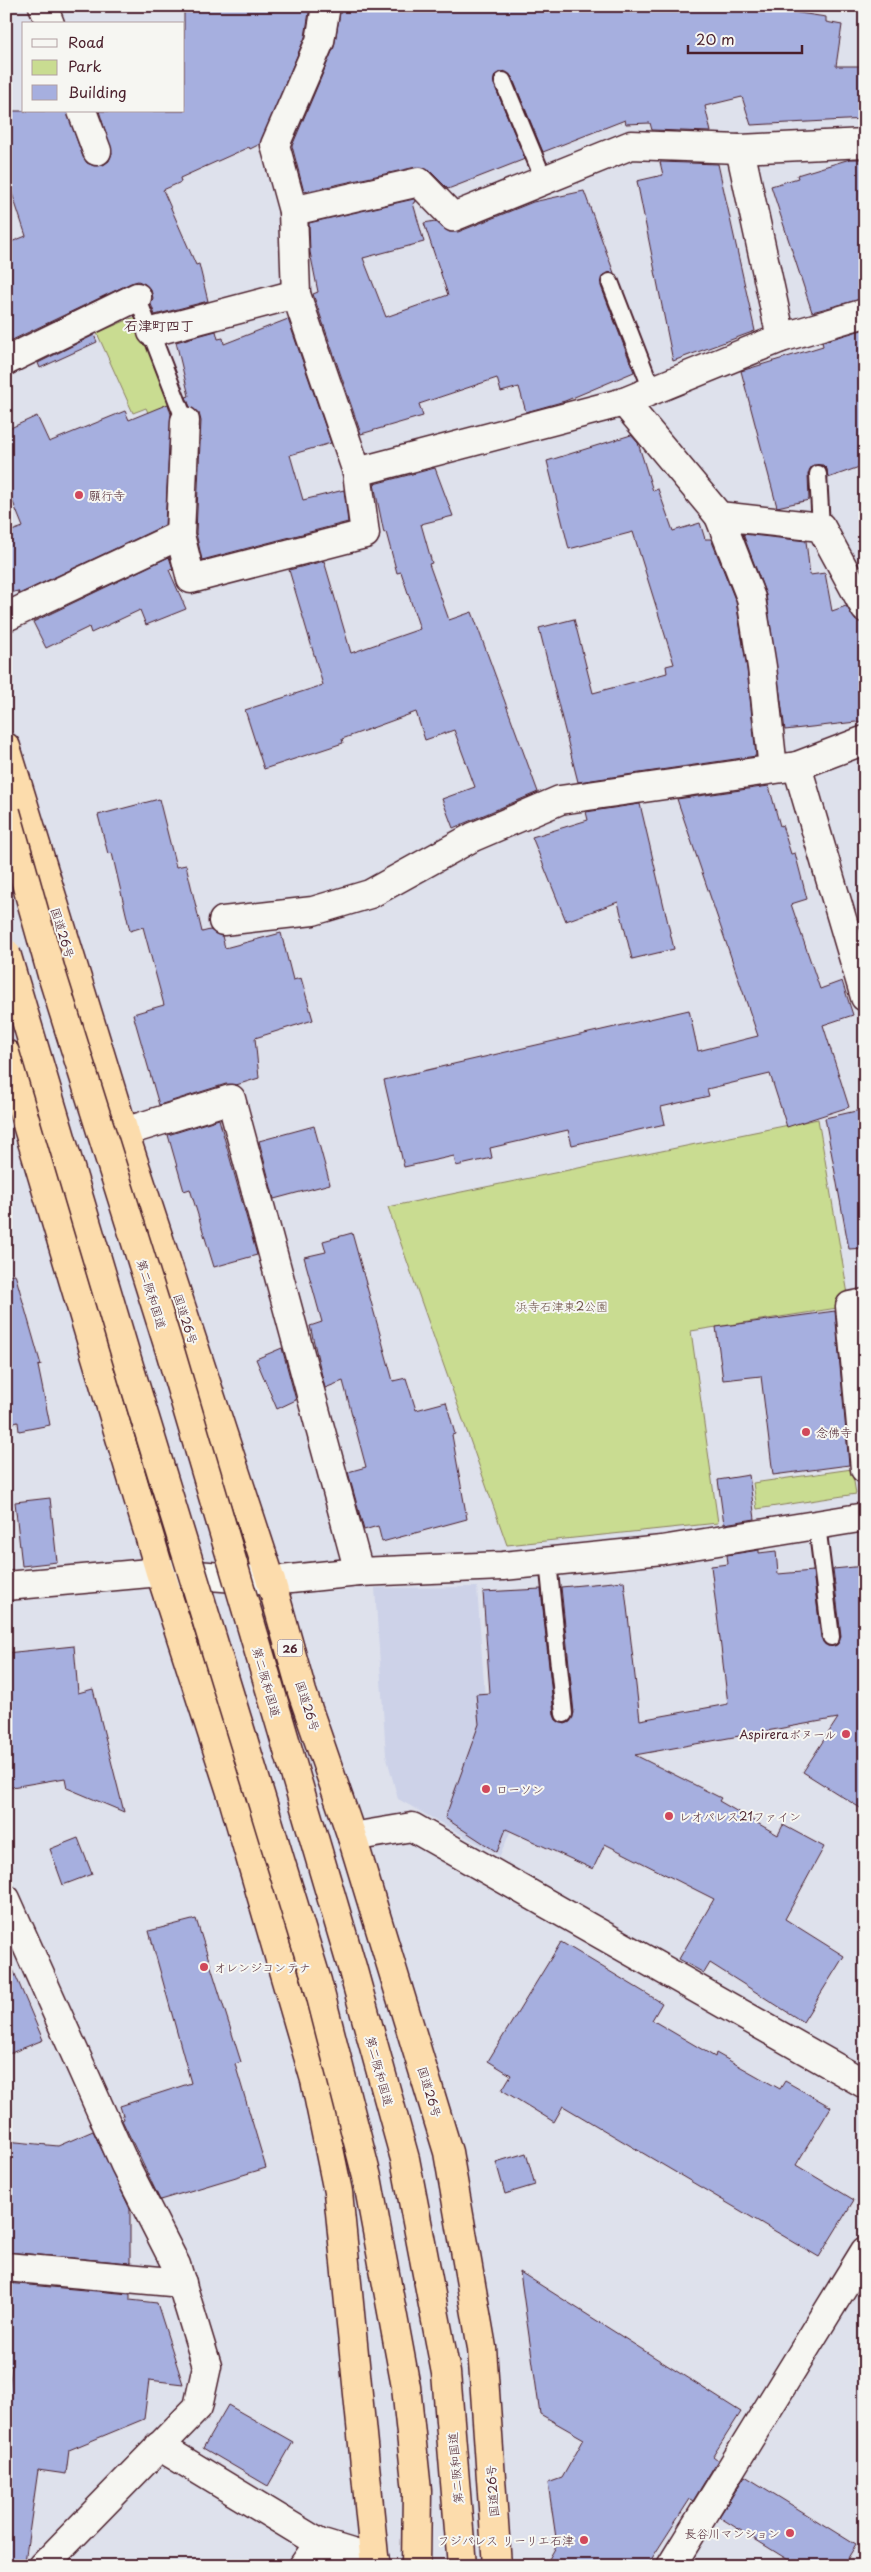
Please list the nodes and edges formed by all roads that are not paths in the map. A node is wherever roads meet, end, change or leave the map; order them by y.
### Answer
1 (43, 6) edge
2 (326, 6) edge
3 (49, 22) edge
4 (503, 81) dead end
5 (82, 112) edge
6 (865, 143) edge
7 (740, 149) junction
8 (97, 151) dead end
9 (544, 180) junction
10 (293, 211) junction
11 (610, 282) dead end
12 (296, 294) junction
13 (137, 297) joint
14 (865, 313) edge
15 (152, 332) junction
16 (781, 338) junction
17 (6, 361) edge
18 (652, 390) junction
19 (624, 402) junction
20 (185, 421) joint
21 (357, 472) junction
22 (818, 474) dead end
23 (720, 516) junction
24 (821, 526) junction
25 (180, 535) junction
26 (865, 608) edge
27 (6, 617) edge
28 (865, 740) edge
29 (6, 747) edge
30 (785, 767) junction
31 (6, 812) edge
32 (223, 921) dead end
33 (6, 953) edge
34 (865, 997) edge
35 (6, 1054) edge
36 (124, 1132) junction
37 (865, 1303) edge
38 (865, 1469) edge
39 (865, 1517) edge
40 (817, 1525) junction
41 (548, 1562) junction
42 (160, 1572) junction
43 (359, 1572) junction
44 (271, 1581) junction
45 (6, 1586) edge
46 (831, 1637) dead end
47 (564, 1714) dead end
48 (352, 1837) junction
49 (6, 1899) edge
50 (865, 2084) edge
51 (865, 2251) edge
52 (6, 2267) edge
53 (182, 2283) junction
54 (159, 2446) junction
55 (319, 2543) junction
56 (375, 2563) edge
57 (42, 2566) edge
58 (303, 2566) edge
59 (416, 2566) edge
60 (462, 2566) edge
61 (497, 2566) edge
62 (671, 2566) edge

1 - 3 street
2 - 10 street
4 - 9 lane
5 - 8 street
6 - 7 street
7 - 9 street
7 - 16 street
9 - 10 street
10 - 12 street
11 - 18 lane
12 - 15 street
12 - 21 street
13 - 15 lane
13 - 17 street
14 - 16 street
15 - 20 lane
16 - 18 street
18 - 19 street
19 - 21 street
19 - 23 street
20 - 25 street
21 - 25 street
22 - 24 lane
23 - 24 street
23 - 30 street
24 - 26 street
25 - 27 street
28 - 30 street
29 - 36 highway, 国道26号 / 26
30 - 32 street
30 - 34 street
31 - 60 highway, 第二阪和国道 / 26, bridge
33 - 59 highway, bridge
35 - 42 highway
36 - 43 street
36 - 44 highway, 国道26号 / 26
37 - 38 street
39 - 40 street
40 - 41 street
40 - 46 lane
41 - 43 street
41 - 47 lane
42 - 44 street
42 - 45 street
42 - 56 highway
43 - 44 street
44 - 48 highway, 国道26号 / 26
48 - 50 street
48 - 61 highway, 国道26号 / 26
49 - 53 street
51 - 62 street
52 - 53 street
53 - 54 street
54 - 55 street
54 - 57 street
55 - 56 street
55 - 58 street

